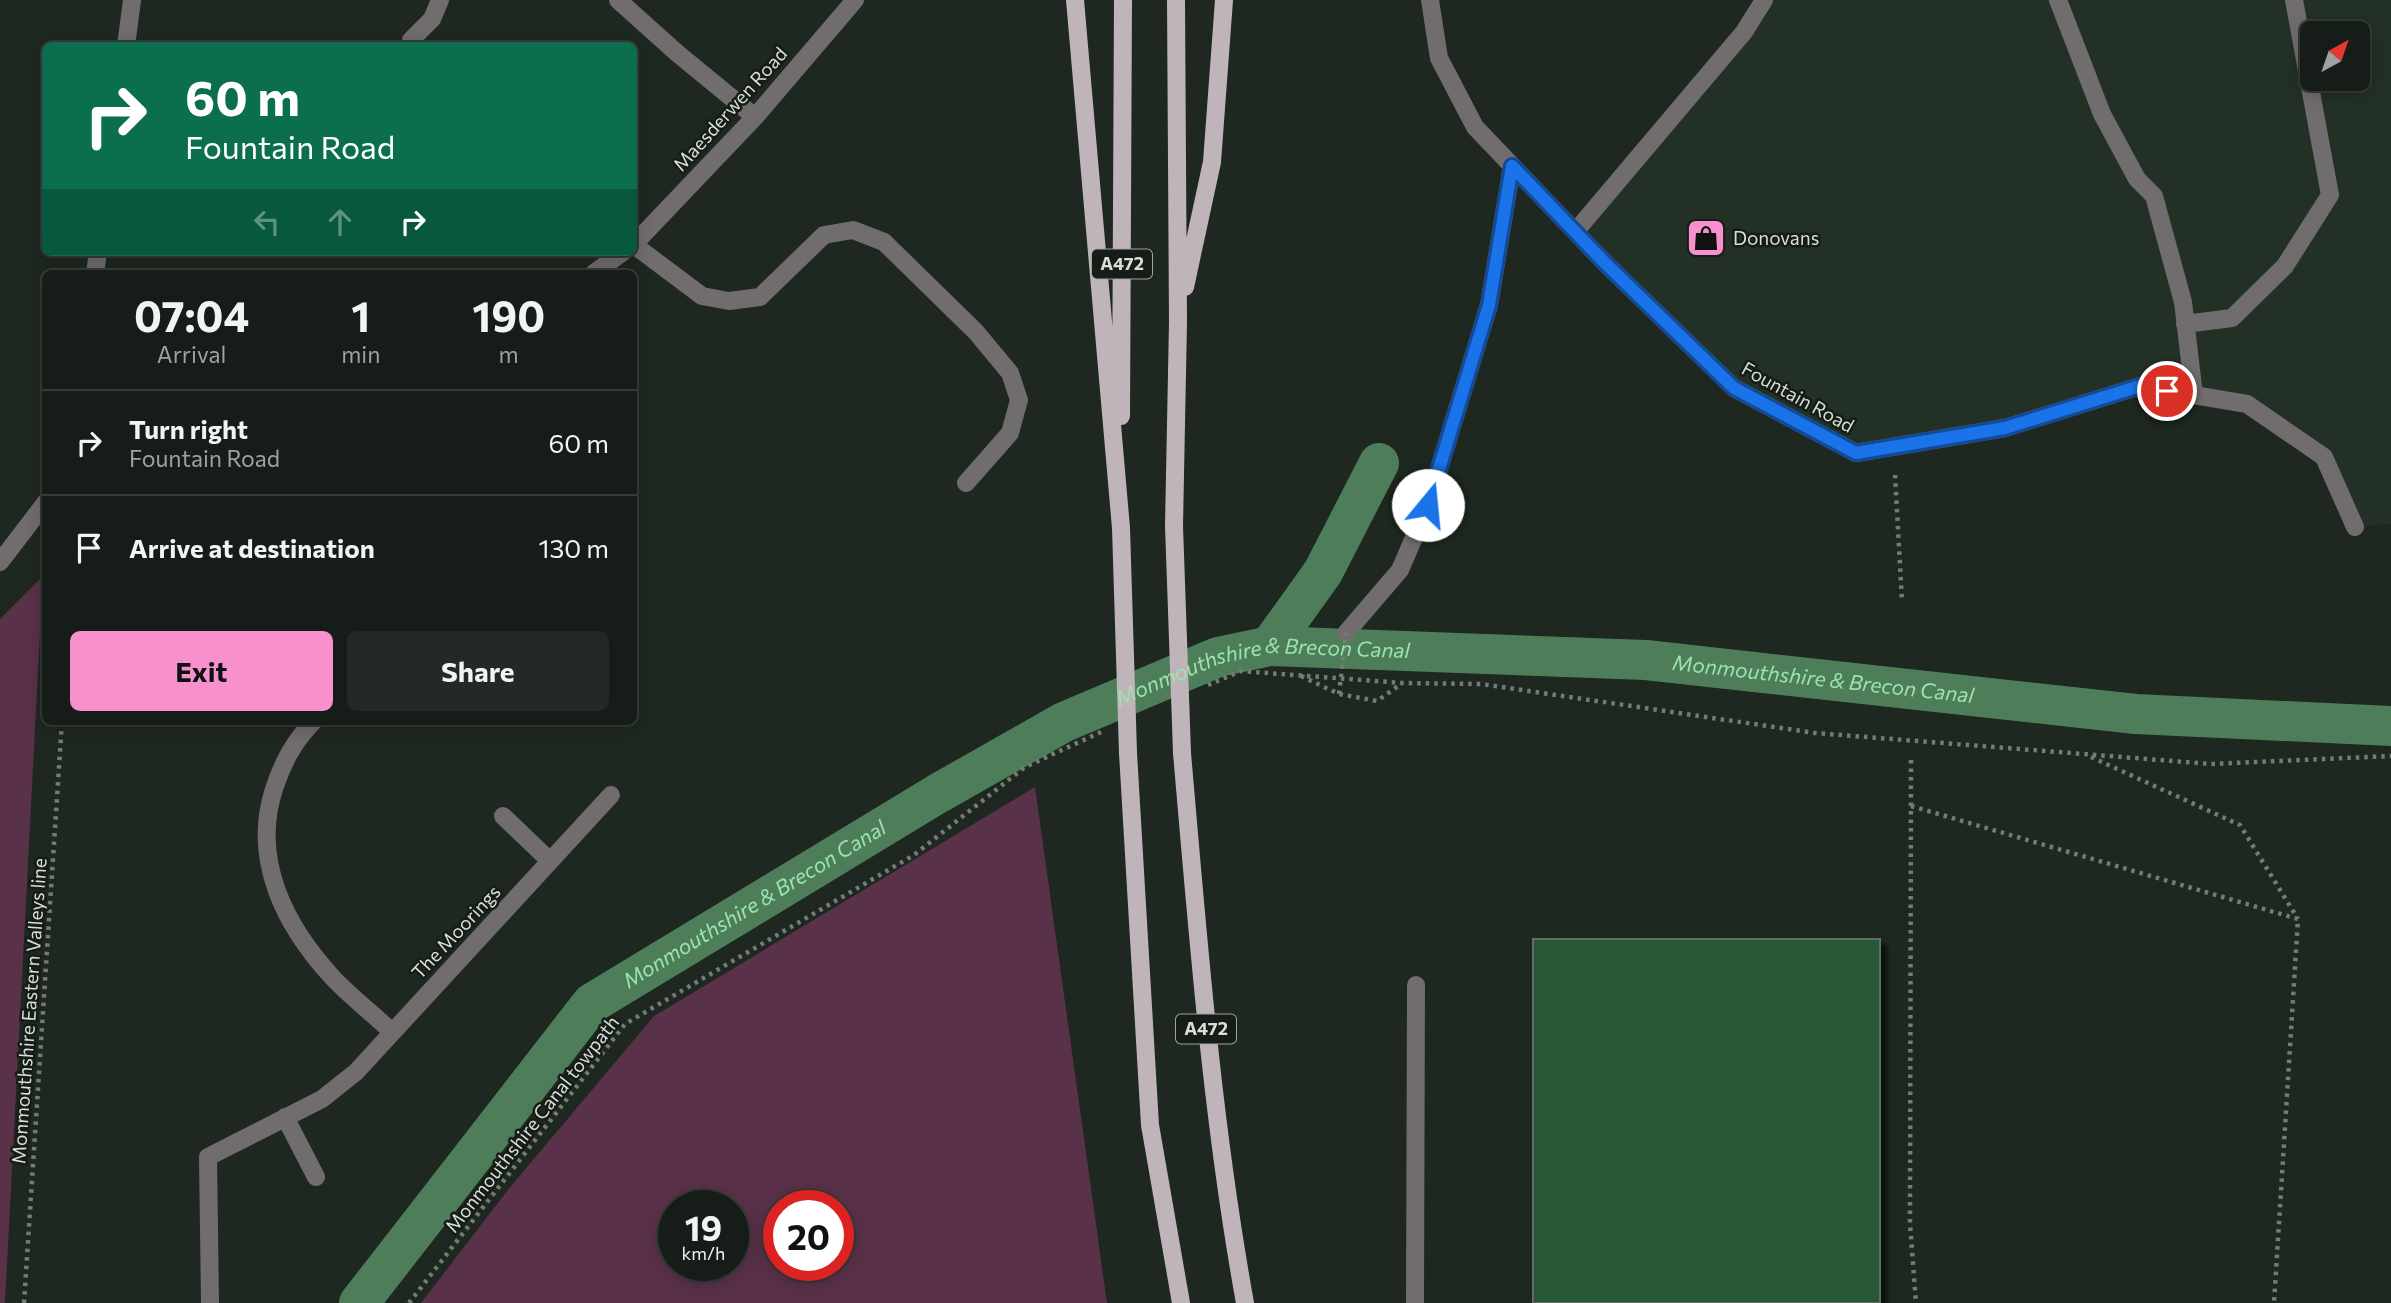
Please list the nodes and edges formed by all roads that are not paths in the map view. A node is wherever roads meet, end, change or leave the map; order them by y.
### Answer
1 (132, 0) edge
2 (440, 0) edge
3 (618, 0) edge
4 (855, 0) edge
5 (1075, 0) edge
6 (1123, 0) edge
7 (1176, 0) edge
8 (1224, 0) edge
9 (1430, 0) edge
10 (1763, 0) edge
11 (2058, 0) edge
12 (2294, 0) edge
13 (411, 40) dead end
14 (127, 42) edge
15 (755, 117) junction
16 (1512, 166) junction
17 (1575, 232) junction
18 (637, 242) edge
19 (637, 247) edge
20 (617, 256) edge
21 (598, 270) edge
22 (1178, 321) junction
23 (2185, 324) junction
24 (2194, 395) junction
25 (966, 483) dead end
26 (42, 507) edge
27 (2355, 527) dead end
28 (1121, 528) junction
29 (0, 562) edge
30 (1346, 633) road end
31 (310, 725) edge
32 (611, 795) dead end
33 (503, 816) dead end
34 (550, 861) junction
35 (1416, 985) dead end
36 (392, 1032) junction
37 (285, 1117) junction
38 (316, 1177) dead end
39 (210, 1303) edge
40 (1181, 1303) edge
41 (1245, 1303) edge
42 (1415, 1303) edge

1 - 14 street
2 - 13 street
3 - 15 street
4 - 15 street, Maesderwen Road
5 - 28 main road
6 - 28 main road, A472
7 - 22 main road, A472
8 - 22 main road
9 - 16 street, Fountain Road
10 - 17 street
11 - 23 street
12 - 23 street
15 - 18 street, Maesderwen Road
16 - 17 street, Fountain Road
16 - 30 street
17 - 24 street, Fountain Road
19 - 25 street
20 - 21 street
22 - 41 main road, A472, bridge
23 - 24 street
24 - 27 street, Fountain Road
26 - 29 street
28 - 40 main road, A472, bridge
31 - 36 street
32 - 34 street, The Moorings
33 - 34 street
34 - 36 street, The Moorings
35 - 42 street
36 - 37 street, The Moorings
37 - 38 street
37 - 39 street, The Moorings

